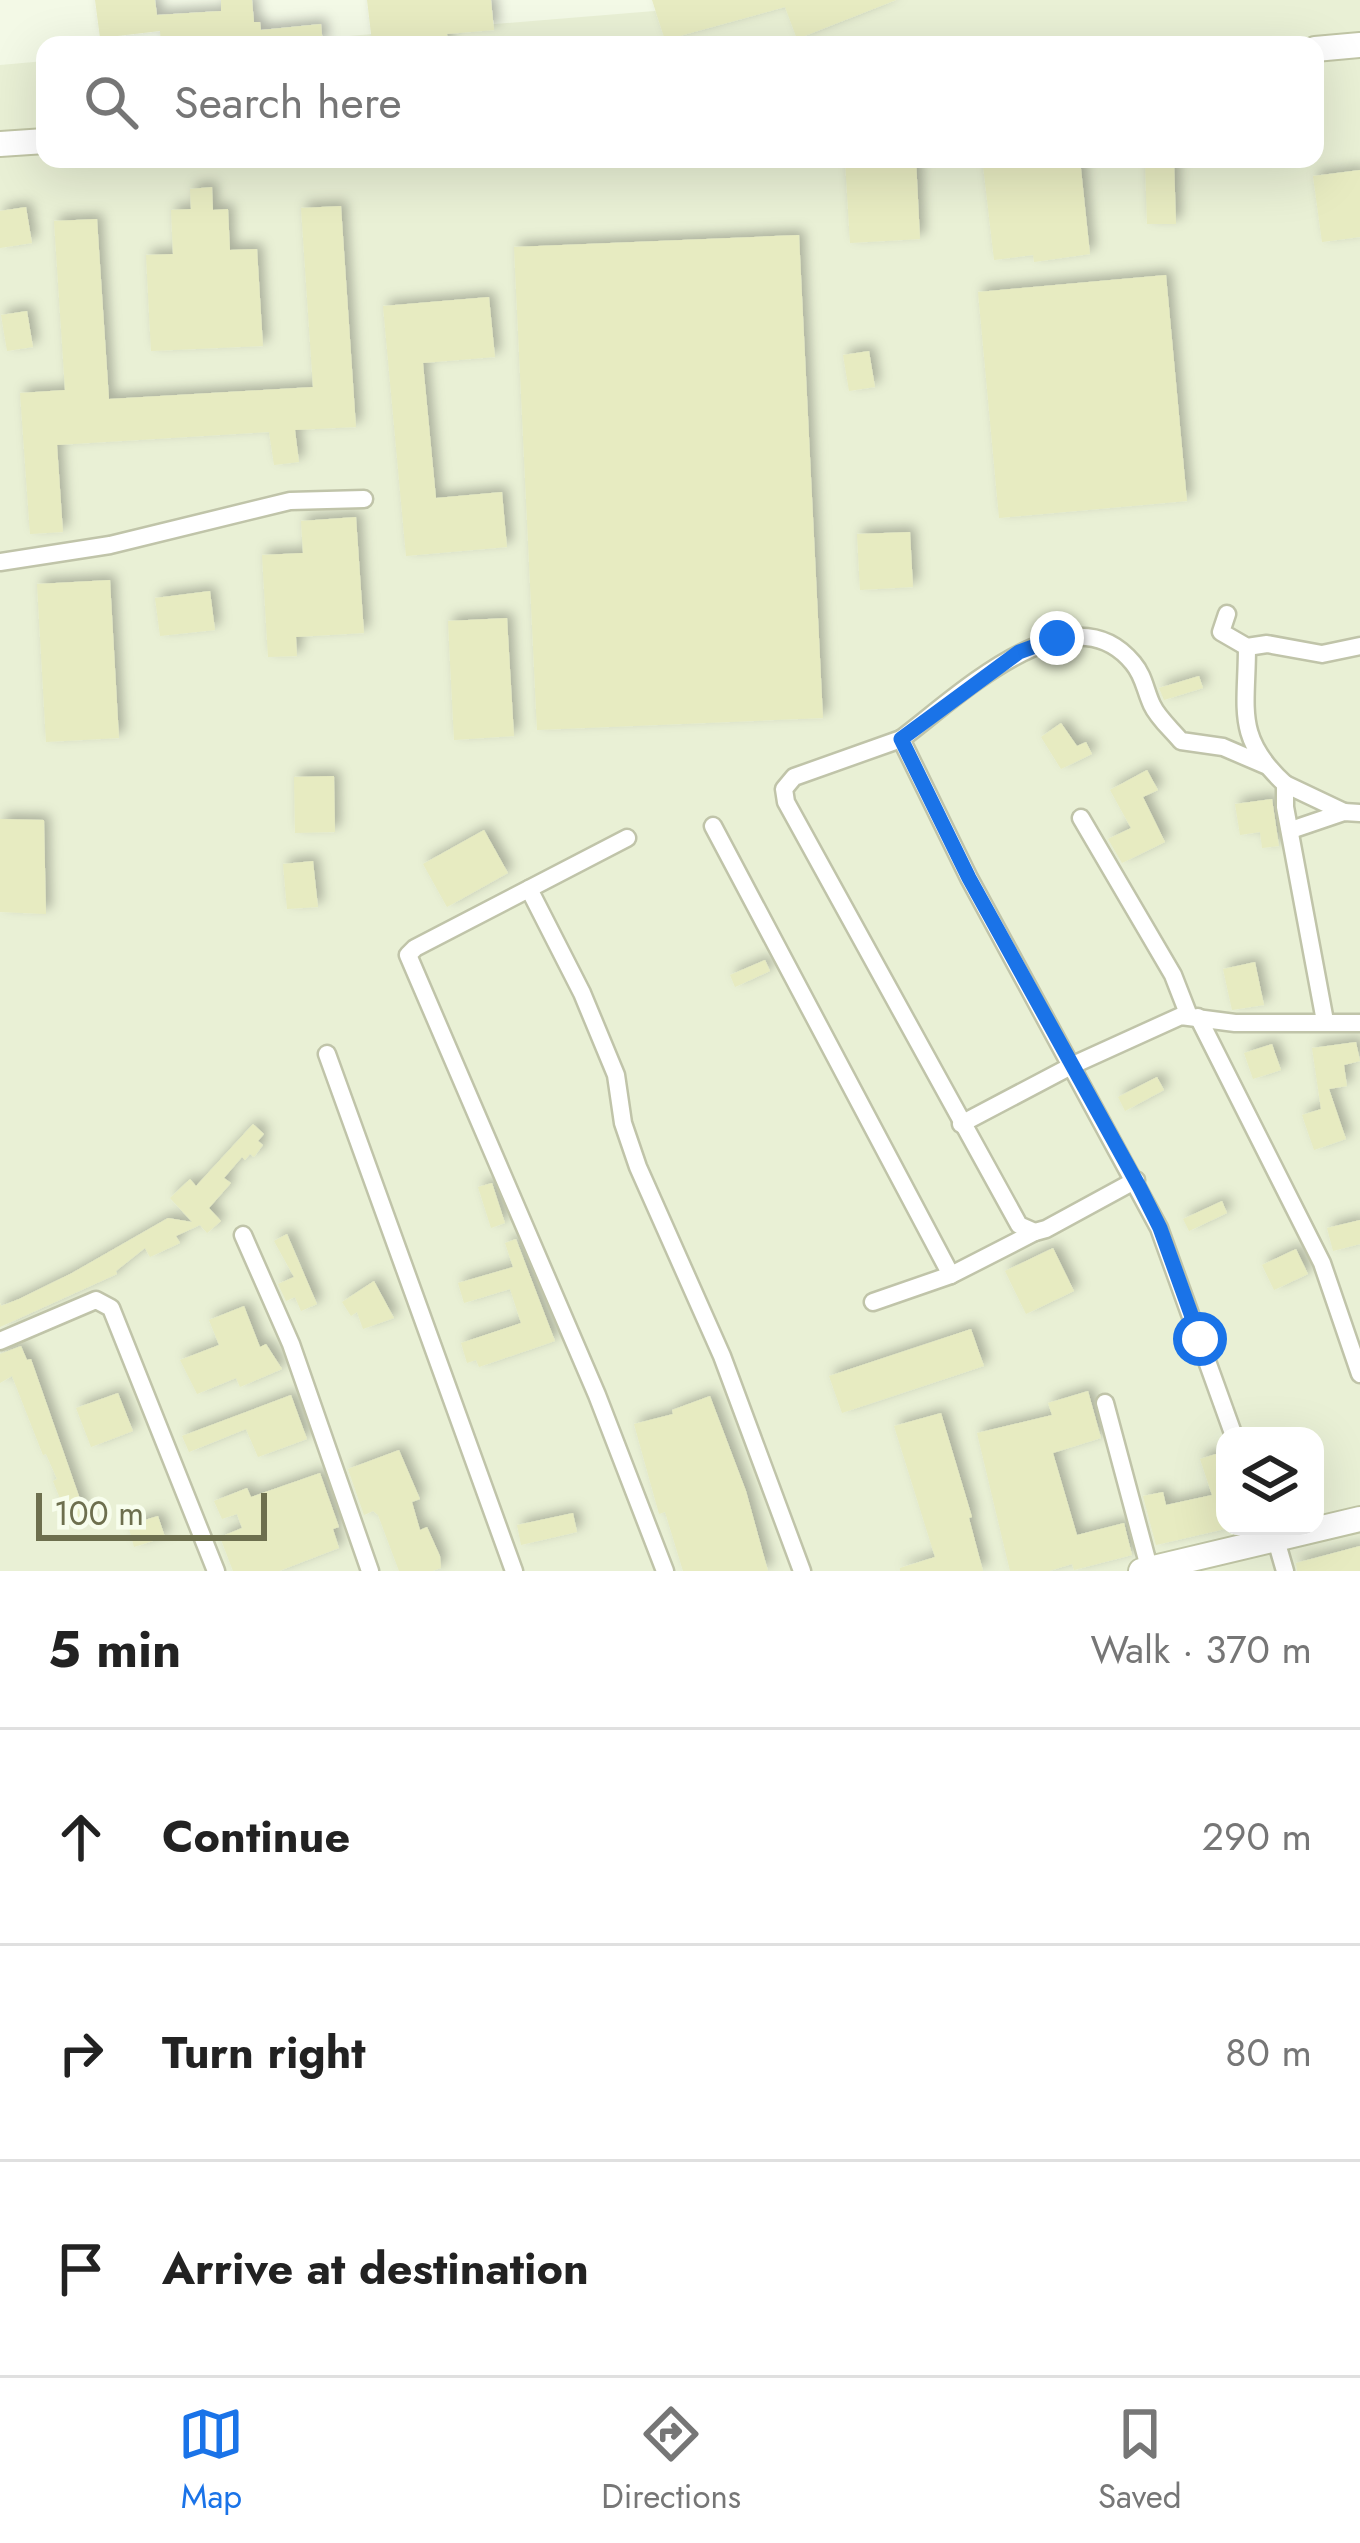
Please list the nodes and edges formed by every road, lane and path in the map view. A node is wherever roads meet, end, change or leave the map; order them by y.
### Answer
1 (1360, 45) edge
2 (1324, 49) edge
3 (36, 142) edge
4 (0, 144) edge
5 (364, 499) dead end
6 (0, 562) edge
7 (1227, 614) dead end
8 (1360, 646) edge
9 (1247, 647) junction
10 (901, 739) junction
11 (1265, 765) junction
12 (1285, 784) junction
13 (1352, 812) edge
14 (1082, 818) dead end
15 (713, 826) dead end
16 (1292, 830) junction
17 (627, 838) dead end
18 (529, 889) junction
19 (1194, 1017) junction
20 (1325, 1021) junction
21 (1360, 1023) edge
22 (327, 1054) dead end
23 (1073, 1065) junction
24 (961, 1124) junction
25 (1136, 1180) junction
26 (1036, 1232) junction
27 (242, 1235) dead end
28 (951, 1274) junction
29 (873, 1302) dead end
30 (0, 1341) edge
31 (1360, 1374) edge
32 (1105, 1403) dead end
33 (1231, 1427) edge
34 (1360, 1520) edge
35 (1269, 1536) edge
36 (1147, 1570) edge
37 (216, 1571) edge
38 (370, 1571) edge
39 (514, 1571) edge
40 (665, 1571) edge
41 (802, 1571) edge
42 (1286, 1571) edge

1 - 2 street
3 - 4 street
5 - 6 street
7 - 9 street
8 - 9 street
9 - 11 street
10 - 11 street
10 - 23 street
10 - 24 street
11 - 12 street
12 - 13 street
12 - 16 street
13 - 16 street
14 - 19 street
15 - 28 street
16 - 20 street
17 - 18 street
18 - 40 street
18 - 41 street
19 - 20 street
19 - 23 street
19 - 31 street
20 - 21 street
22 - 39 street
23 - 24 street
23 - 25 street
24 - 26 street
25 - 26 street
25 - 33 street
26 - 28 street
27 - 38 street
28 - 29 street
30 - 37 street
32 - 36 street
34 - 35 street
35 - 36 street
35 - 42 street

